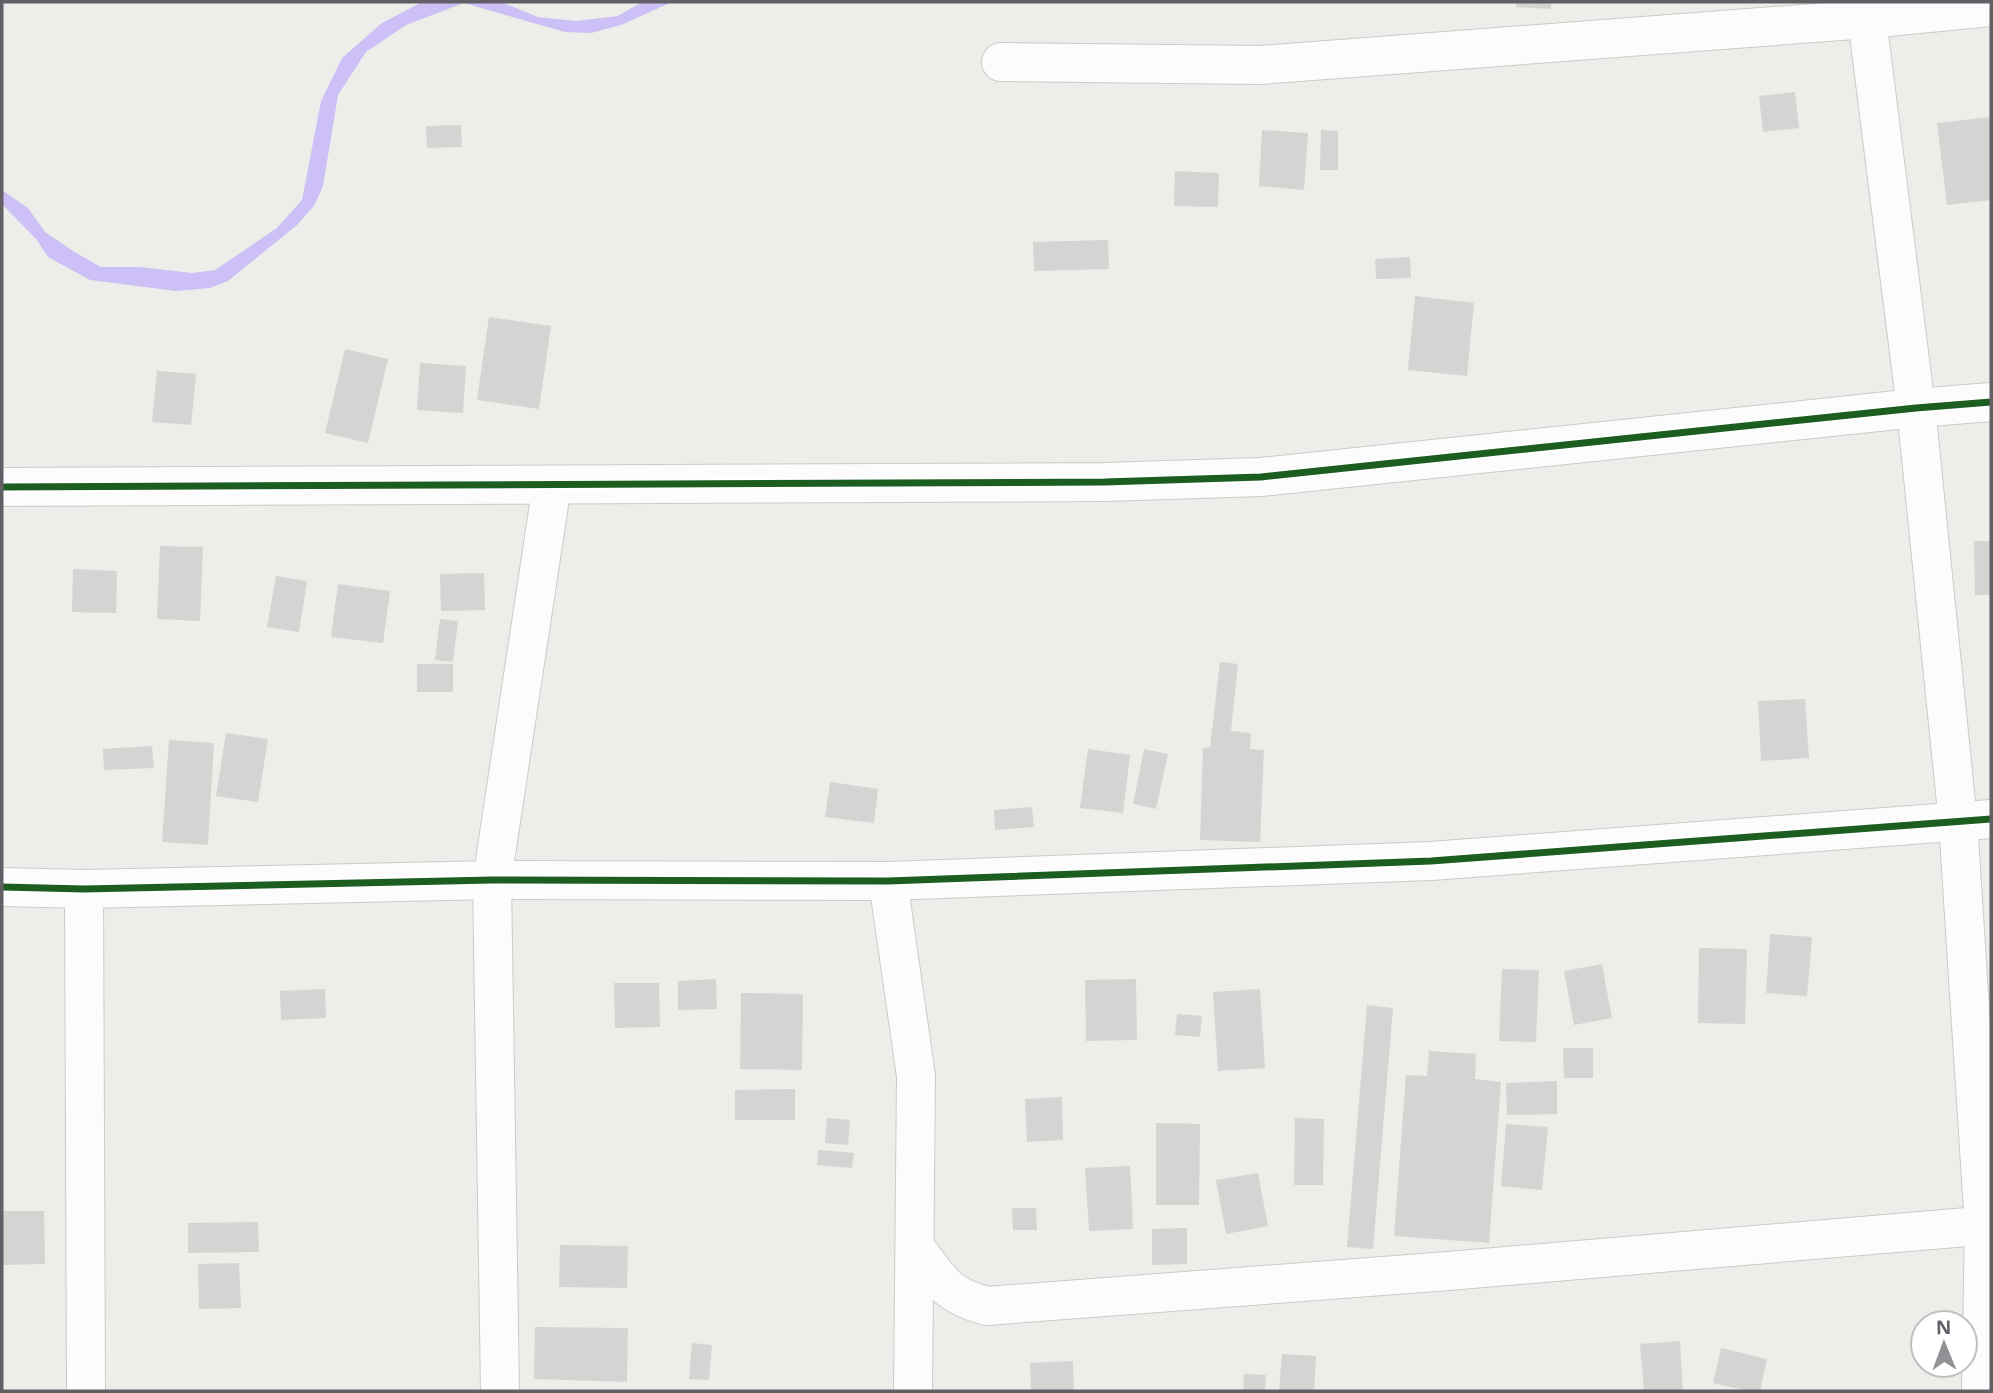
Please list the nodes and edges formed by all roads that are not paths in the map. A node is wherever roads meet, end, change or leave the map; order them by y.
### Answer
1 (1991, 7) edge
2 (1867, 19) junction
3 (1001, 62) dead end
4 (1991, 402) edge
5 (1916, 408) junction
6 (552, 485) junction
7 (2, 487) edge
8 (1975, 821) edge
9 (492, 880) junction
10 (888, 881) junction
11 (2, 887) edge
12 (84, 889) junction
13 (1988, 1225) edge
14 (915, 1247) junction
15 (86, 1391) edge
16 (500, 1391) edge
17 (913, 1391) edge
18 (1981, 1391) edge

1 - 2 street
2 - 3 street
2 - 5 street
4 - 5 street
5 - 6 street
5 - 8 street
6 - 7 street
6 - 9 street
8 - 10 street
8 - 13 street
9 - 10 street
9 - 12 street
9 - 16 street
10 - 14 street
11 - 12 street
12 - 15 street
13 - 14 street
13 - 18 street
14 - 17 street

